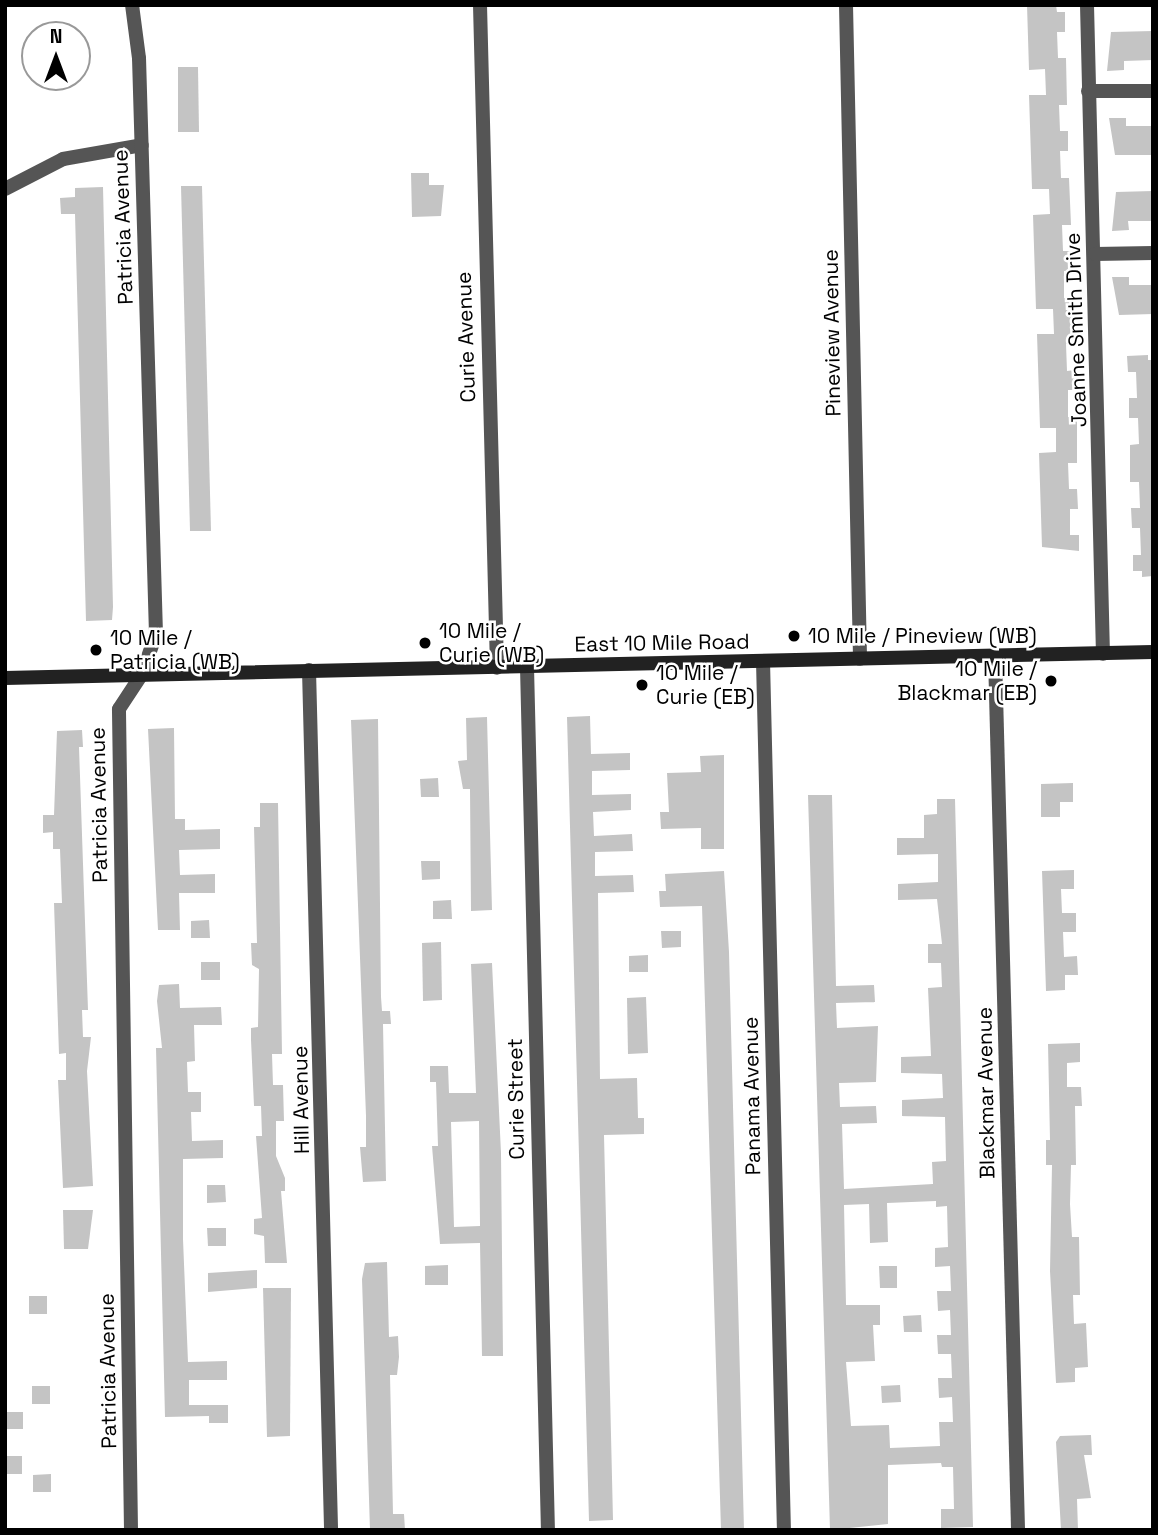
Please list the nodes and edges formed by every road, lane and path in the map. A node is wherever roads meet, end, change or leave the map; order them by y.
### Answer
1 (132, 5) edge
2 (481, 5) edge
3 (846, 5) edge
4 (1087, 5) edge
5 (1088, 91) junction
6 (1153, 91) edge
7 (142, 145) junction
8 (5, 189) edge
9 (1153, 253) edge
10 (1095, 254) junction
11 (1153, 652) edge
12 (1103, 653) junction
13 (995, 656) junction
14 (860, 659) junction
15 (762, 661) junction
16 (498, 667) junction
17 (527, 667) junction
18 (309, 670) junction
19 (142, 674) junction
20 (5, 678) edge
21 (131, 1530) edge
22 (331, 1530) edge
23 (548, 1530) edge
24 (785, 1530) edge
25 (1018, 1530) edge

1 - 7 street, Patricia Avenue
2 - 16 street, Curie Avenue
3 - 14 street, Pineview Avenue
4 - 5 street, Joanne Smith Drive
5 - 6 street
5 - 10 street, Joanne Smith Drive
7 - 8 street
7 - 19 street, Patricia Avenue
9 - 10 street
10 - 12 street, Joanne Smith Drive
11 - 12 main road, East 10 Mile Road
12 - 13 main road, East 10 Mile Road
13 - 14 main road, East 10 Mile Road
13 - 25 street, Blackmar Avenue
14 - 15 main road, East 10 Mile Road
15 - 17 main road, East 10 Mile Road
15 - 24 street, Panama Avenue
16 - 17 main road, East 10 Mile Road
16 - 18 main road, East 10 Mile Road
17 - 23 street, Curie Street
18 - 19 main road, East 10 Mile Road
18 - 22 street, Hill Avenue
19 - 20 main road, East 10 Mile Road
19 - 21 street, Patricia Avenue

